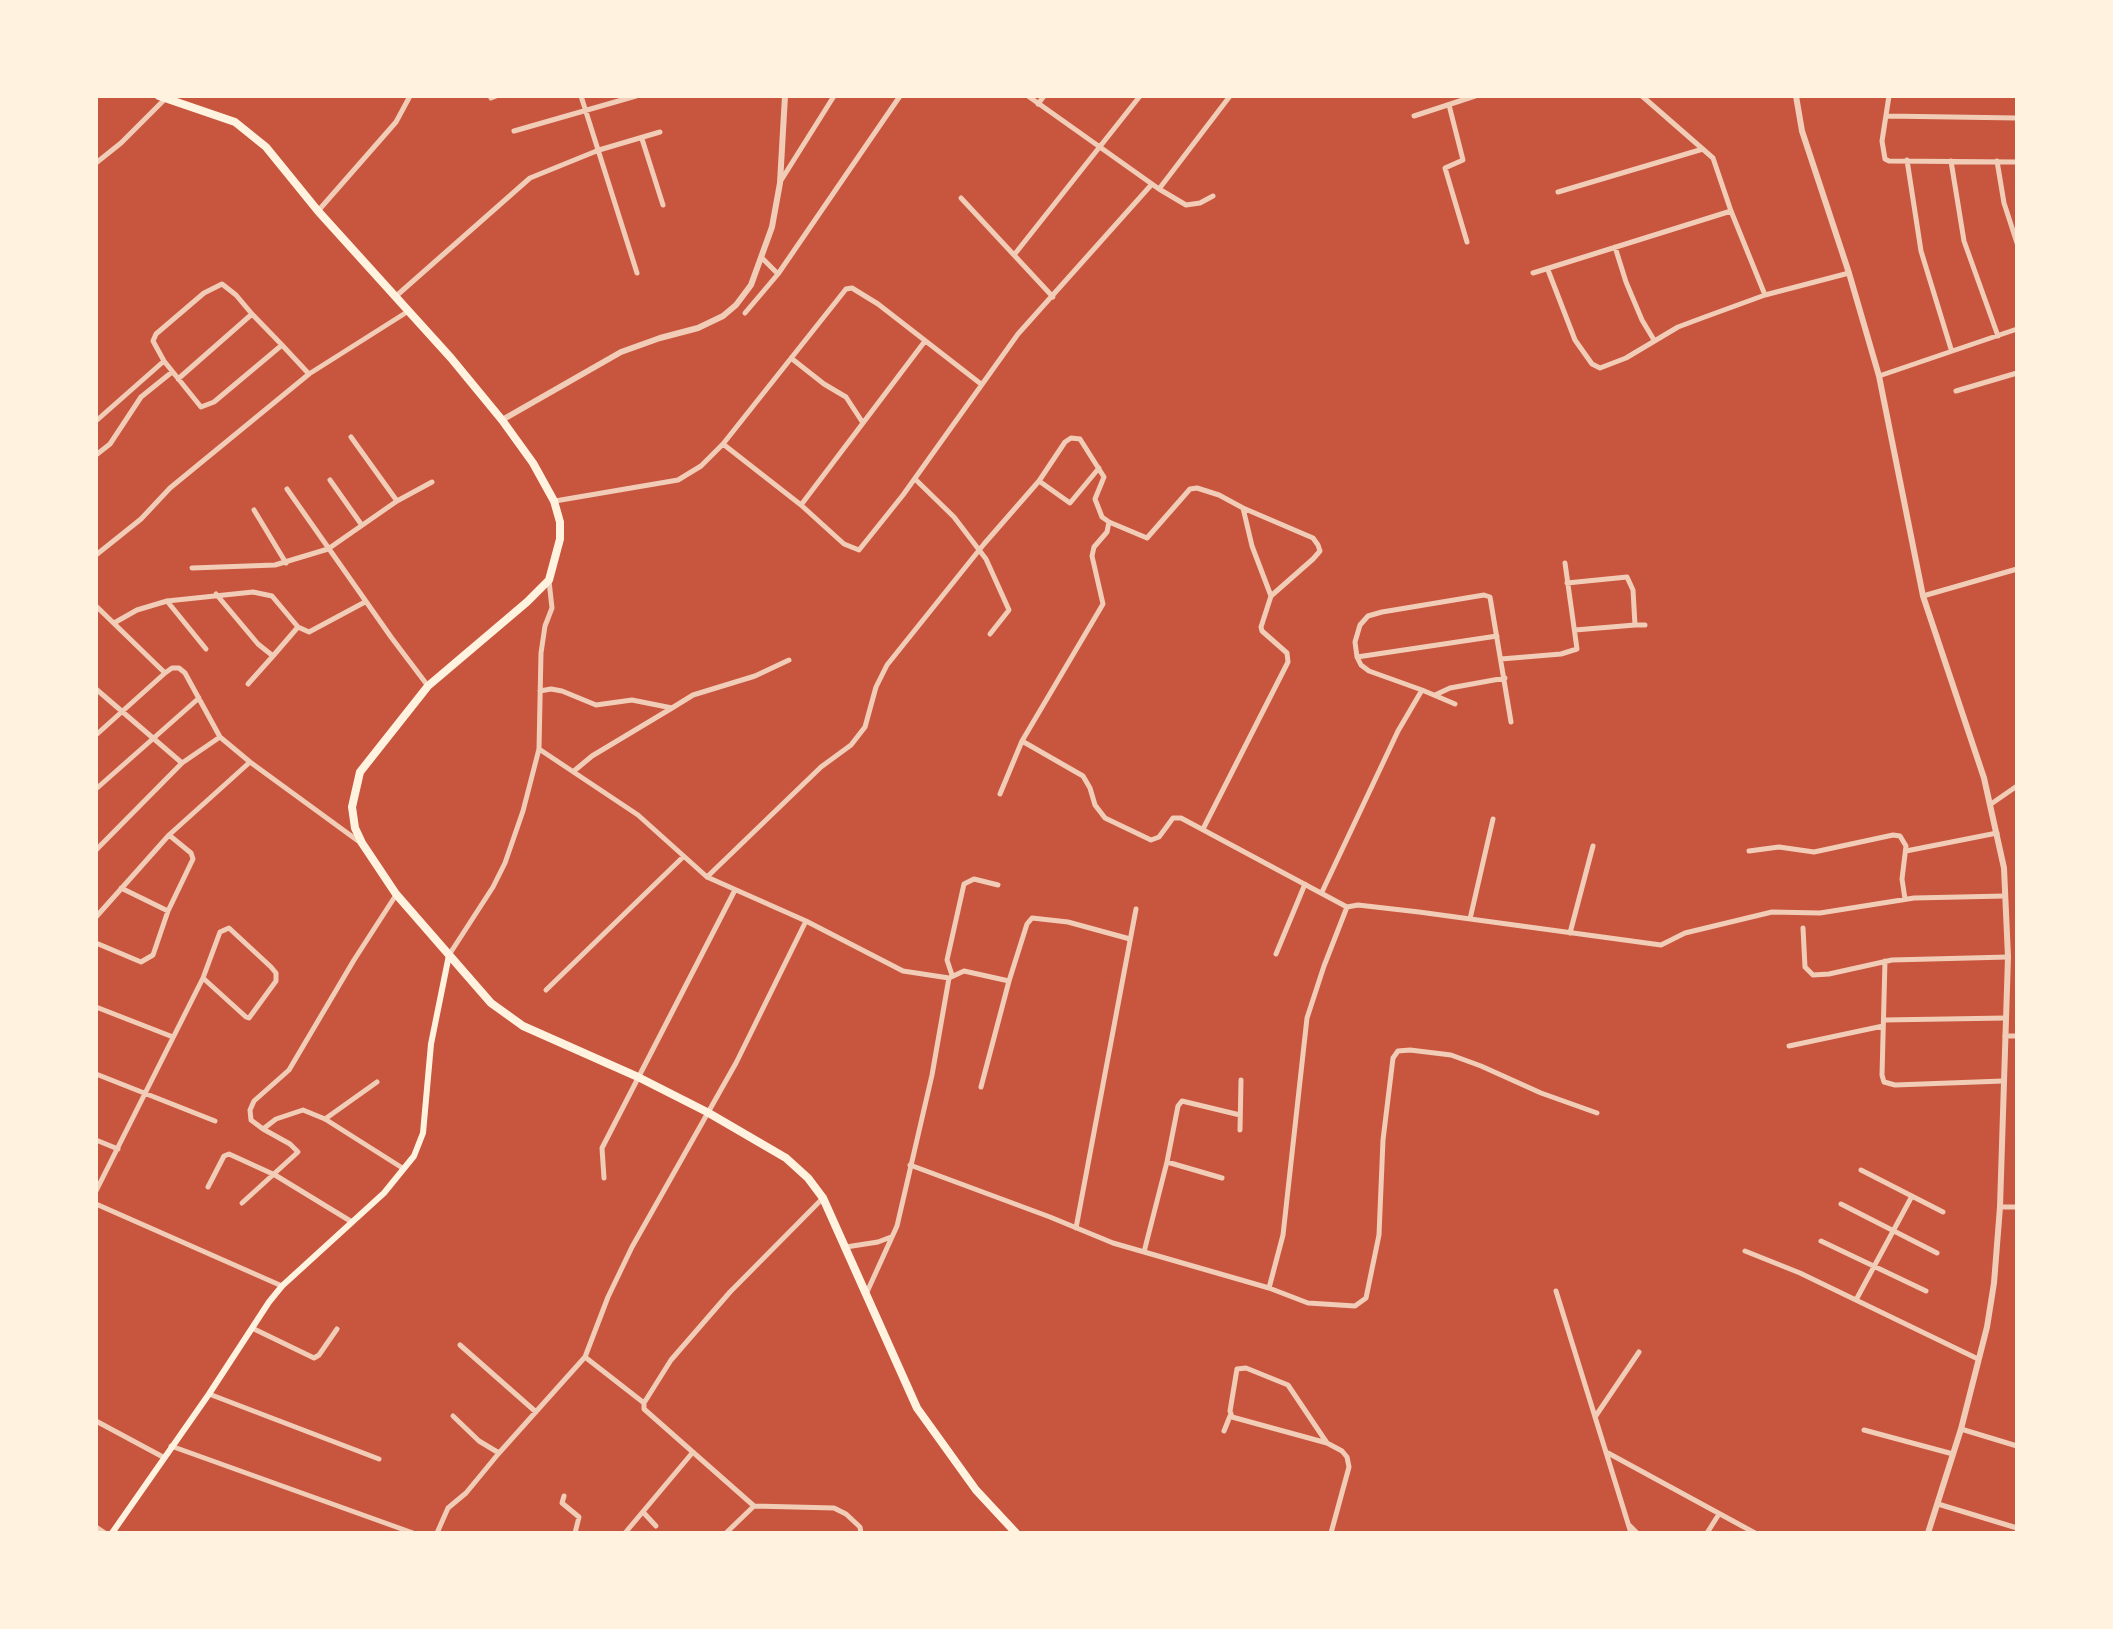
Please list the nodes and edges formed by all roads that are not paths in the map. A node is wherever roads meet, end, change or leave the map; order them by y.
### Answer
1 (410, 96) edge
2 (581, 96) edge
3 (636, 96) edge
4 (785, 96) edge
5 (834, 96) edge
6 (900, 96) edge
7 (1028, 96) edge
8 (1044, 96) edge
9 (1140, 96) edge
10 (1230, 96) edge
11 (1475, 96) edge
12 (1642, 96) edge
13 (1796, 96) edge
14 (1889, 96) edge
15 (162, 97) edge
16 (1038, 104) junction
17 (1449, 105) junction
18 (586, 110) junction
19 (1414, 116) dead end
20 (1886, 116) junction
21 (2017, 118) edge
22 (514, 131) dead end
23 (660, 132) dead end
24 (642, 139) junction
25 (1098, 147) junction
26 (1704, 149) junction
27 (599, 150) junction
28 (1907, 160) junction
29 (1951, 161) junction
30 (1997, 161) junction
31 (2017, 162) edge
32 (96, 163) edge
33 (780, 183) junction
34 (1152, 184) junction
35 (1159, 189) junction
36 (1558, 192) dead end
37 (1213, 196) dead end
38 (961, 198) dead end
39 (663, 205) dead end
40 (318, 211) junction
41 (1731, 211) junction
42 (1467, 242) dead end
43 (2017, 243) edge
44 (1615, 247) junction
45 (1014, 255) junction
46 (762, 258) junction
47 (1548, 270) junction
48 (637, 273) dead end
49 (1533, 273) dead end
50 (1849, 273) junction
51 (778, 274) junction
52 (1765, 295) junction
53 (1053, 297) junction
54 (394, 298) junction
55 (407, 312) junction
56 (745, 313) dead end
57 (252, 314) junction
58 (2017, 329) edge
59 (1998, 336) junction
60 (1654, 340) junction
61 (925, 341) junction
62 (282, 345) junction
63 (1951, 349) junction
64 (791, 358) junction
65 (164, 361) junction
66 (172, 372) junction
67 (2017, 373) edge
68 (309, 374) junction
69 (1879, 376) junction
70 (178, 379) junction
71 (981, 384) junction
72 (1956, 391) dead end
73 (502, 420) junction
74 (96, 421) edge
75 (863, 423) junction
76 (351, 437) dead end
77 (723, 444) junction
78 (96, 455) edge
79 (1100, 467) junction
80 (915, 479) junction
81 (330, 480) dead end
82 (1039, 481) junction
83 (432, 482) dead end
84 (287, 489) dead end
85 (397, 501) junction
86 (554, 501) junction
87 (801, 505) junction
88 (1243, 508) junction
89 (254, 510) dead end
90 (1109, 522) junction
91 (361, 524) junction
92 (328, 549) junction
93 (980, 550) junction
94 (96, 555) edge
95 (286, 563) junction
96 (1565, 563) dead end
97 (192, 568) dead end
98 (2017, 569) edge
99 (549, 580) junction
100 (1567, 583) junction
101 (216, 594) junction
102 (1271, 596) junction
103 (1923, 596) junction
104 (167, 601) junction
105 (365, 602) junction
106 (96, 606) edge
107 (114, 623) junction
108 (1635, 625) junction
109 (1645, 625) dead end
110 (298, 627) junction
111 (1575, 630) junction
112 (990, 634) dead end
113 (1497, 636) junction
114 (206, 649) dead end
115 (273, 656) junction
116 (1357, 657) junction
117 (1501, 659) junction
118 (789, 660) dead end
119 (165, 673) junction
120 (1505, 678) junction
121 (248, 684) dead end
122 (428, 686) junction
123 (96, 689) edge
124 (1422, 690) junction
125 (540, 691) junction
126 (1435, 695) junction
127 (199, 698) junction
128 (1455, 704) dead end
129 (672, 708) junction
130 (123, 710) junction
131 (1511, 722) dead end
132 (96, 735) edge
133 (220, 737) junction
134 (152, 738) junction
135 (1022, 741) junction
136 (539, 749) junction
137 (250, 762) junction
138 (182, 763) junction
139 (574, 771) junction
140 (2017, 786) edge
141 (96, 789) edge
142 (1000, 794) dead end
143 (1991, 804) junction
144 (1493, 819) dead end
145 (1203, 829) junction
146 (1998, 833) junction
147 (169, 835) junction
148 (362, 843) junction
149 (1593, 846) dead end
150 (96, 850) edge
151 (1749, 851) dead end
152 (1906, 851) junction
153 (683, 857) junction
154 (707, 877) junction
155 (1305, 884) junction
156 (998, 885) dead end
157 (121, 888) junction
158 (735, 890) junction
159 (1322, 892) junction
160 (396, 894) junction
161 (2007, 896) junction
162 (1905, 899) junction
163 (1347, 907) junction
164 (1136, 909) dead end
165 (168, 911) junction
166 (96, 917) edge
167 (1470, 919) junction
168 (806, 921) junction
169 (1803, 928) dead end
170 (1570, 933) junction
171 (1130, 939) junction
172 (2017, 942) edge
173 (96, 943) edge
174 (2008, 944) junction
175 (1276, 954) dead end
176 (449, 955) junction
177 (2008, 957) junction
178 (1885, 961) junction
179 (950, 976) junction
180 (203, 978) junction
181 (1009, 981) junction
182 (546, 990) dead end
183 (96, 1007) edge
184 (2006, 1018) junction
185 (1884, 1023) junction
186 (2005, 1036) junction
187 (2017, 1036) edge
188 (173, 1037) junction
189 (1789, 1046) dead end
190 (96, 1074) edge
191 (638, 1077) junction
192 (1241, 1080) dead end
193 (2003, 1081) junction
194 (377, 1082) dead end
195 (981, 1087) dead end
196 (144, 1093) junction
197 (707, 1112) junction
198 (1597, 1113) dead end
199 (1240, 1115) junction
200 (325, 1119) junction
201 (215, 1121) dead end
202 (263, 1129) junction
203 (1240, 1130) dead end
204 (96, 1140) edge
205 (118, 1149) junction
206 (1167, 1162) junction
207 (910, 1165) junction
208 (405, 1169) junction
209 (1861, 1170) dead end
210 (275, 1175) junction
211 (604, 1178) dead end
212 (1222, 1178) dead end
213 (208, 1187) dead end
214 (96, 1191) edge
215 (1912, 1196) junction
216 (823, 1198) junction
217 (242, 1203) dead end
218 (96, 1204) edge
219 (1841, 1204) dead end
220 (2000, 1207) junction
221 (2017, 1207) edge
222 (1943, 1212) dead end
223 (353, 1222) junction
224 (1076, 1228) junction
225 (1893, 1230) junction
226 (892, 1237) junction
227 (1821, 1241) dead end
228 (846, 1247) junction
229 (1745, 1251) dead end
230 (1144, 1252) junction
231 (1937, 1253) dead end
232 (1874, 1265) junction
233 (282, 1286) junction
234 (1269, 1288) junction
235 (1556, 1291) dead end
236 (1926, 1291) dead end
237 (867, 1292) junction
238 (1856, 1300) junction
239 (251, 1328) junction
240 (337, 1329) dead end
241 (460, 1345) dead end
242 (1639, 1352) dead end
243 (585, 1357) junction
244 (1978, 1359) junction
245 (209, 1394) junction
246 (644, 1403) junction
247 (536, 1412) junction
248 (1230, 1415) junction
249 (453, 1416) dead end
250 (1595, 1417) junction
251 (96, 1421) edge
252 (1961, 1429) junction
253 (1864, 1430) dead end
254 (1224, 1431) dead end
255 (1327, 1443) junction
256 (171, 1446) junction
257 (2017, 1446) edge
258 (693, 1452) junction
259 (499, 1453) junction
260 (1608, 1453) junction
261 (1953, 1454) junction
262 (163, 1457) junction
263 (379, 1459) dead end
264 (564, 1496) dead end
265 (1938, 1504) junction
266 (754, 1506) junction
267 (643, 1512) junction
268 (1719, 1514) junction
269 (1628, 1524) junction
270 (656, 1526) dead end
271 (96, 1527) edge
272 (2017, 1528) edge
273 (1012, 1532) edge
274 (105, 1533) edge
275 (112, 1533) edge
276 (413, 1533) edge
277 (437, 1533) edge
278 (575, 1533) edge
279 (625, 1533) edge
280 (726, 1533) edge
281 (861, 1533) edge
282 (1331, 1533) edge
283 (1631, 1533) edge
284 (1637, 1533) edge
285 (1707, 1533) edge
286 (1755, 1533) edge
287 (1928, 1533) edge

1 - 40 street
2 - 18 street
3 - 18 street
4 - 33 street
5 - 33 street
6 - 51 street
7 - 16 street
8 - 16 street
9 - 25 street
10 - 35 street
11 - 17 street
12 - 26 street
13 - 50 street
14 - 20 street
15 - 32 street
15 - 40 highway
16 - 25 street
17 - 19 street
17 - 42 street
18 - 22 street
18 - 27 street
20 - 21 street
20 - 28 street
23 - 24 street
24 - 27 street
24 - 39 street
25 - 34 street
25 - 45 street
26 - 36 street
26 - 41 street
27 - 48 street
27 - 54 street
28 - 29 street
28 - 63 street
29 - 30 street
29 - 59 street
30 - 31 street
30 - 43 street
33 - 46 street
34 - 35 street
34 - 53 street
35 - 37 street
38 - 45 street
40 - 54 highway
41 - 44 street
41 - 52 street
44 - 47 street
44 - 60 street
45 - 53 street
46 - 51 street
46 - 73 street
47 - 49 street
47 - 60 street
50 - 52 street
50 - 69 street
51 - 56 street
52 - 60 street
53 - 71 street
54 - 55 highway
55 - 68 street
55 - 73 highway
57 - 62 street
57 - 65 street
57 - 70 street
58 - 59 street
59 - 63 street
61 - 64 street
61 - 71 street
61 - 75 street
62 - 68 street
62 - 70 street
63 - 69 street
64 - 75 street
64 - 77 street
65 - 66 street
65 - 74 street
66 - 70 street
66 - 78 street
67 - 72 street
68 - 94 street
69 - 103 street
71 - 80 street
73 - 86 highway
75 - 87 street
76 - 85 street
77 - 86 street
77 - 87 street
79 - 82 street
79 - 82 street
79 - 90 street
80 - 87 street
80 - 93 street
81 - 91 street
82 - 93 street
83 - 85 street
84 - 92 street
85 - 91 street
86 - 99 highway
88 - 90 street
88 - 102 street
88 - 102 street
89 - 95 street
90 - 135 street
91 - 92 street
92 - 95 street
92 - 105 street
93 - 112 street
93 - 154 street
95 - 97 street
96 - 100 street
98 - 103 street
99 - 122 highway
99 - 125 street
100 - 108 street
100 - 111 street
101 - 104 street
101 - 110 street
101 - 115 street
102 - 145 street
103 - 143 street
104 - 107 street
104 - 114 street
105 - 110 street
105 - 122 street
106 - 107 street
107 - 119 street
108 - 109 street
108 - 111 street
110 - 115 street
111 - 117 street
113 - 116 street
113 - 116 street
113 - 117 street
115 - 121 street
116 - 124 street
117 - 120 street
118 - 129 street
119 - 127 street
119 - 130 street
120 - 126 street
120 - 131 street
122 - 148 highway
123 - 130 street
124 - 126 street
124 - 159 street
125 - 129 street
125 - 136 street
126 - 128 street
127 - 133 street
127 - 134 street
129 - 139 street
130 - 132 street
130 - 134 street
133 - 137 street
133 - 138 street
134 - 138 street
134 - 141 street
135 - 142 street
135 - 145 street
136 - 139 street
136 - 176 street
137 - 147 street
137 - 148 street
138 - 150 street
139 - 153 street
140 - 143 street
143 - 146 street
144 - 167 street
145 - 155 street
146 - 152 street
146 - 161 street
147 - 157 street
147 - 165 street
148 - 160 highway
149 - 170 street
151 - 152 street
152 - 162 street
153 - 154 street
153 - 182 street
154 - 158 street
155 - 159 street
155 - 175 street
156 - 179 street
157 - 165 street
157 - 166 street
158 - 168 street
158 - 191 street
159 - 163 street
160 - 176 highway
160 - 202 street
161 - 162 street
161 - 174 street
162 - 170 street
163 - 167 street
163 - 234 street
164 - 171 street
165 - 173 street
167 - 170 street
168 - 179 street
168 - 197 street
169 - 178 street
171 - 181 street
171 - 224 street
172 - 174 street
174 - 177 street
176 - 191 highway
176 - 208 main road
177 - 178 street
177 - 184 street
178 - 185 street
179 - 181 street
179 - 207 street
180 - 180 street
180 - 188 street
181 - 195 street
183 - 188 street
184 - 185 street
184 - 186 street
185 - 189 street
185 - 193 street
186 - 187 street
186 - 193 street
188 - 196 street
190 - 196 street
191 - 197 highway
191 - 211 street
192 - 199 street
193 - 220 street
194 - 200 street
196 - 201 street
196 - 205 street
197 - 216 highway
197 - 243 street
198 - 234 street
199 - 203 street
199 - 206 street
200 - 202 street
200 - 208 street
202 - 210 street
204 - 205 street
205 - 214 street
206 - 212 street
206 - 230 street
207 - 224 street
207 - 226 street
208 - 223 main road
209 - 215 street
210 - 213 street
210 - 217 street
210 - 223 street
215 - 222 street
215 - 225 street
216 - 228 highway
216 - 246 street
218 - 233 street
219 - 225 street
220 - 221 street
220 - 244 street
223 - 233 main road
224 - 230 street
225 - 231 street
225 - 232 street
226 - 228 street
226 - 237 street
227 - 232 street
228 - 237 highway
229 - 238 street
230 - 234 street
232 - 236 street
232 - 238 street
233 - 239 main road
235 - 250 street
237 - 273 highway
238 - 244 street
239 - 240 street
239 - 245 main road
241 - 247 street
242 - 250 street
243 - 246 street
243 - 247 street
244 - 252 street
245 - 256 main road
245 - 263 street
246 - 258 street
247 - 259 street
248 - 254 street
248 - 255 street
248 - 255 street
249 - 259 street
250 - 260 street
251 - 262 street
252 - 257 street
252 - 261 street
253 - 261 street
255 - 282 street
256 - 262 main road
256 - 276 street
258 - 266 street
258 - 267 street
259 - 277 street
260 - 268 street
260 - 269 street
261 - 265 street
262 - 275 main road
264 - 278 street
265 - 272 street
265 - 287 street
266 - 280 street
266 - 281 street
267 - 270 street
267 - 279 street
268 - 285 street
268 - 286 street
269 - 283 street
269 - 284 street
271 - 274 street

